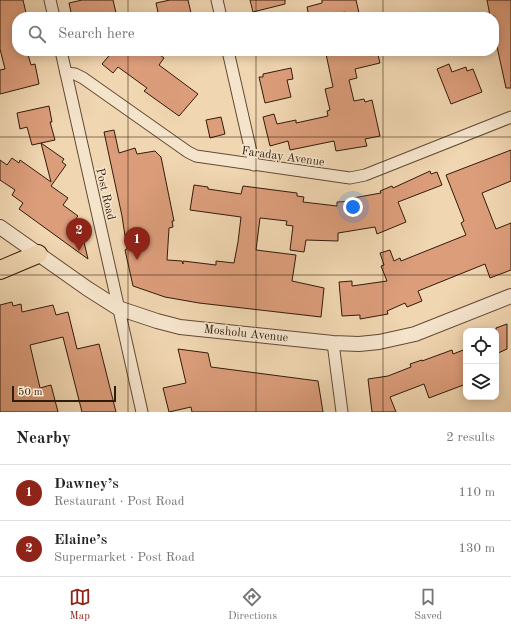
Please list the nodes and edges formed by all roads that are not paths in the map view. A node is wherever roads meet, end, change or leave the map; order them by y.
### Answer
1 (50, 0) edge
2 (217, 0) edge
3 (53, 12) edge
4 (220, 12) edge
5 (62, 56) edge
6 (229, 56) edge
7 (66, 73) junction
8 (511, 117) edge
9 (254, 165) junction
10 (0, 227) edge
11 (38, 254) junction
12 (0, 270) edge
13 (511, 296) edge
14 (118, 308) junction
15 (333, 342) junction
16 (142, 412) edge
17 (342, 412) edge

1 - 3 street
2 - 4 street
5 - 7 street, Post Road
6 - 9 street
7 - 9 street, Faraday Avenue
7 - 14 street, Post Road
8 - 9 street, Faraday Avenue
10 - 11 street, Mosholu Avenue
11 - 12 main road
11 - 14 street, Mosholu Avenue
13 - 15 street, Mosholu Avenue
14 - 15 street, Mosholu Avenue
14 - 16 street, Post Road
15 - 17 street

